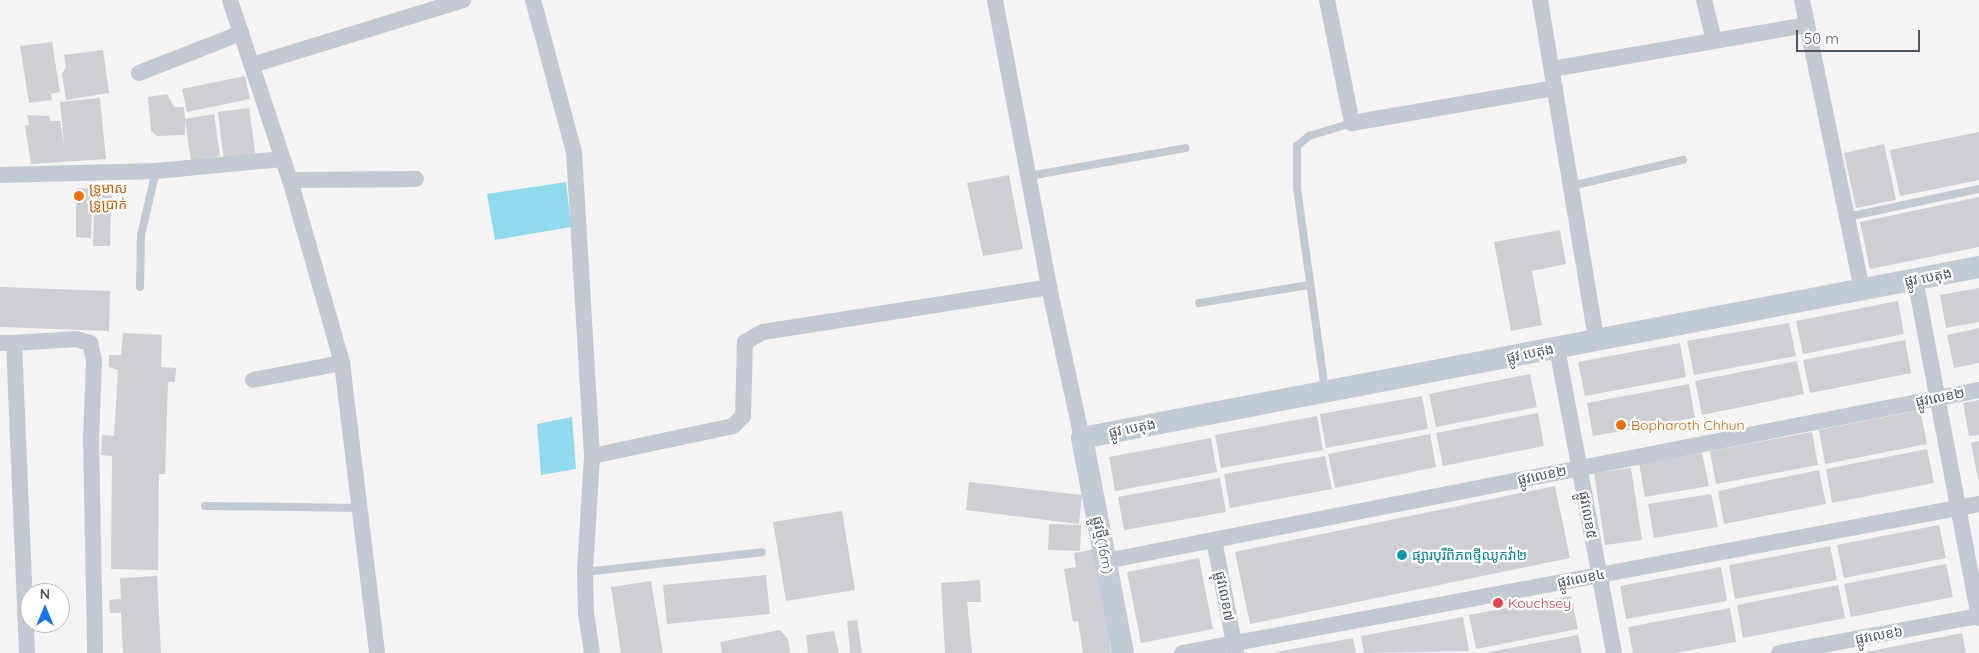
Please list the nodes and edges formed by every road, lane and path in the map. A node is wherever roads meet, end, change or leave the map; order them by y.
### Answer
1 (230, 0) edge
2 (463, 0) edge
3 (533, 0) edge
4 (995, 0) edge
5 (1327, 0) edge
6 (1540, 0) edge
7 (1704, 0) edge
8 (1802, 0) edge
9 (1806, 25) junction
10 (241, 33) junction
11 (1714, 40) junction
12 (252, 65) junction
13 (1552, 69) junction
14 (139, 73) dead end
15 (1555, 88) junction
16 (1352, 123) junction
17 (1186, 148) dead end
18 (282, 159) junction
19 (1682, 160) dead end
20 (156, 171) junction
21 (0, 175) edge
22 (1030, 176) junction
23 (416, 179) dead end
24 (290, 180) junction
25 (1571, 186) junction
26 (1979, 189) edge
27 (1847, 217) junction
28 (1979, 267) edge
29 (1916, 279) junction
30 (1309, 285) junction
31 (140, 287) dead end
32 (1049, 287) junction
33 (1862, 290) junction
34 (1199, 303) dead end
35 (1596, 340) junction
36 (7, 343) edge
37 (1557, 348) junction
38 (342, 363) junction
39 (253, 380) dead end
40 (1979, 390) edge
41 (1326, 392) junction
42 (1938, 398) junction
43 (1082, 438) junction
44 (592, 456) junction
45 (1579, 468) junction
46 (1979, 504) edge
47 (205, 506) dead end
48 (1958, 507) junction
49 (361, 508) junction
50 (1214, 540) junction
51 (762, 552) dead end
52 (1106, 561) junction
53 (585, 572) junction
54 (1599, 575) junction
55 (1979, 617) edge
56 (1235, 648) edge
57 (27, 653) edge
58 (95, 653) edge
59 (377, 653) edge
60 (592, 653) edge
61 (1123, 653) edge
62 (1182, 653) edge
63 (1614, 653) edge
64 (1779, 653) edge

1 - 10 street
2 - 12 street
3 - 44 street
4 - 22 street
5 - 16 street
6 - 13 street
7 - 11 street
8 - 9 street
9 - 11 street
9 - 27 street
10 - 12 street
10 - 14 street
11 - 13 street
12 - 18 street
13 - 15 street
15 - 16 street
15 - 25 street
16 - 30 lane
17 - 22 lane
18 - 20 street
18 - 24 street
19 - 25 lane
20 - 21 street
20 - 31 lane
22 - 32 street
23 - 24 street
24 - 38 street
25 - 35 street
26 - 27 lane
27 - 33 street
28 - 29 street, ផ្លូវ បេតុង
29 - 33 street, ផ្លូវ បេតុង
29 - 42 street
30 - 34 lane
30 - 41 lane
32 - 43 street
32 - 44 street
33 - 35 street, ផ្លូវ បេតុង
35 - 37 street, ផ្លូវ បេតុង
36 - 57 street
36 - 58 street
37 - 41 street, ផ្លូវ បេតុង
37 - 45 street, ផ្លូវលេខ៥
38 - 39 street
38 - 49 street
40 - 42 street, ផ្លូវលេខ២
41 - 43 street, ផ្លូវ បេតុង
42 - 45 street, ផ្លូវលេខ២
42 - 48 street
43 - 52 street, ផ្លូវថ្មី(16m)
44 - 53 street
45 - 50 street, ផ្លូវលេខ២
45 - 54 street, ផ្លូវលេខ៥
46 - 48 street, ផ្លូវលេខ៤
47 - 49 lane
48 - 54 street, ផ្លូវលេខ៤
48 - 55 street
49 - 59 street
50 - 52 street, ផ្លូវលេខ២
50 - 56 street, ផ្លុវលេខ៧
51 - 53 lane
52 - 61 street, ផ្លូវថ្មី(16m)
53 - 60 street
54 - 56 street, ផ្លូវលេខ៤
54 - 63 street, ផ្លូវលេខ៥
55 - 64 street, ផ្លូវលេខ៦
56 - 62 street, ផ្លូវលេខ៤

